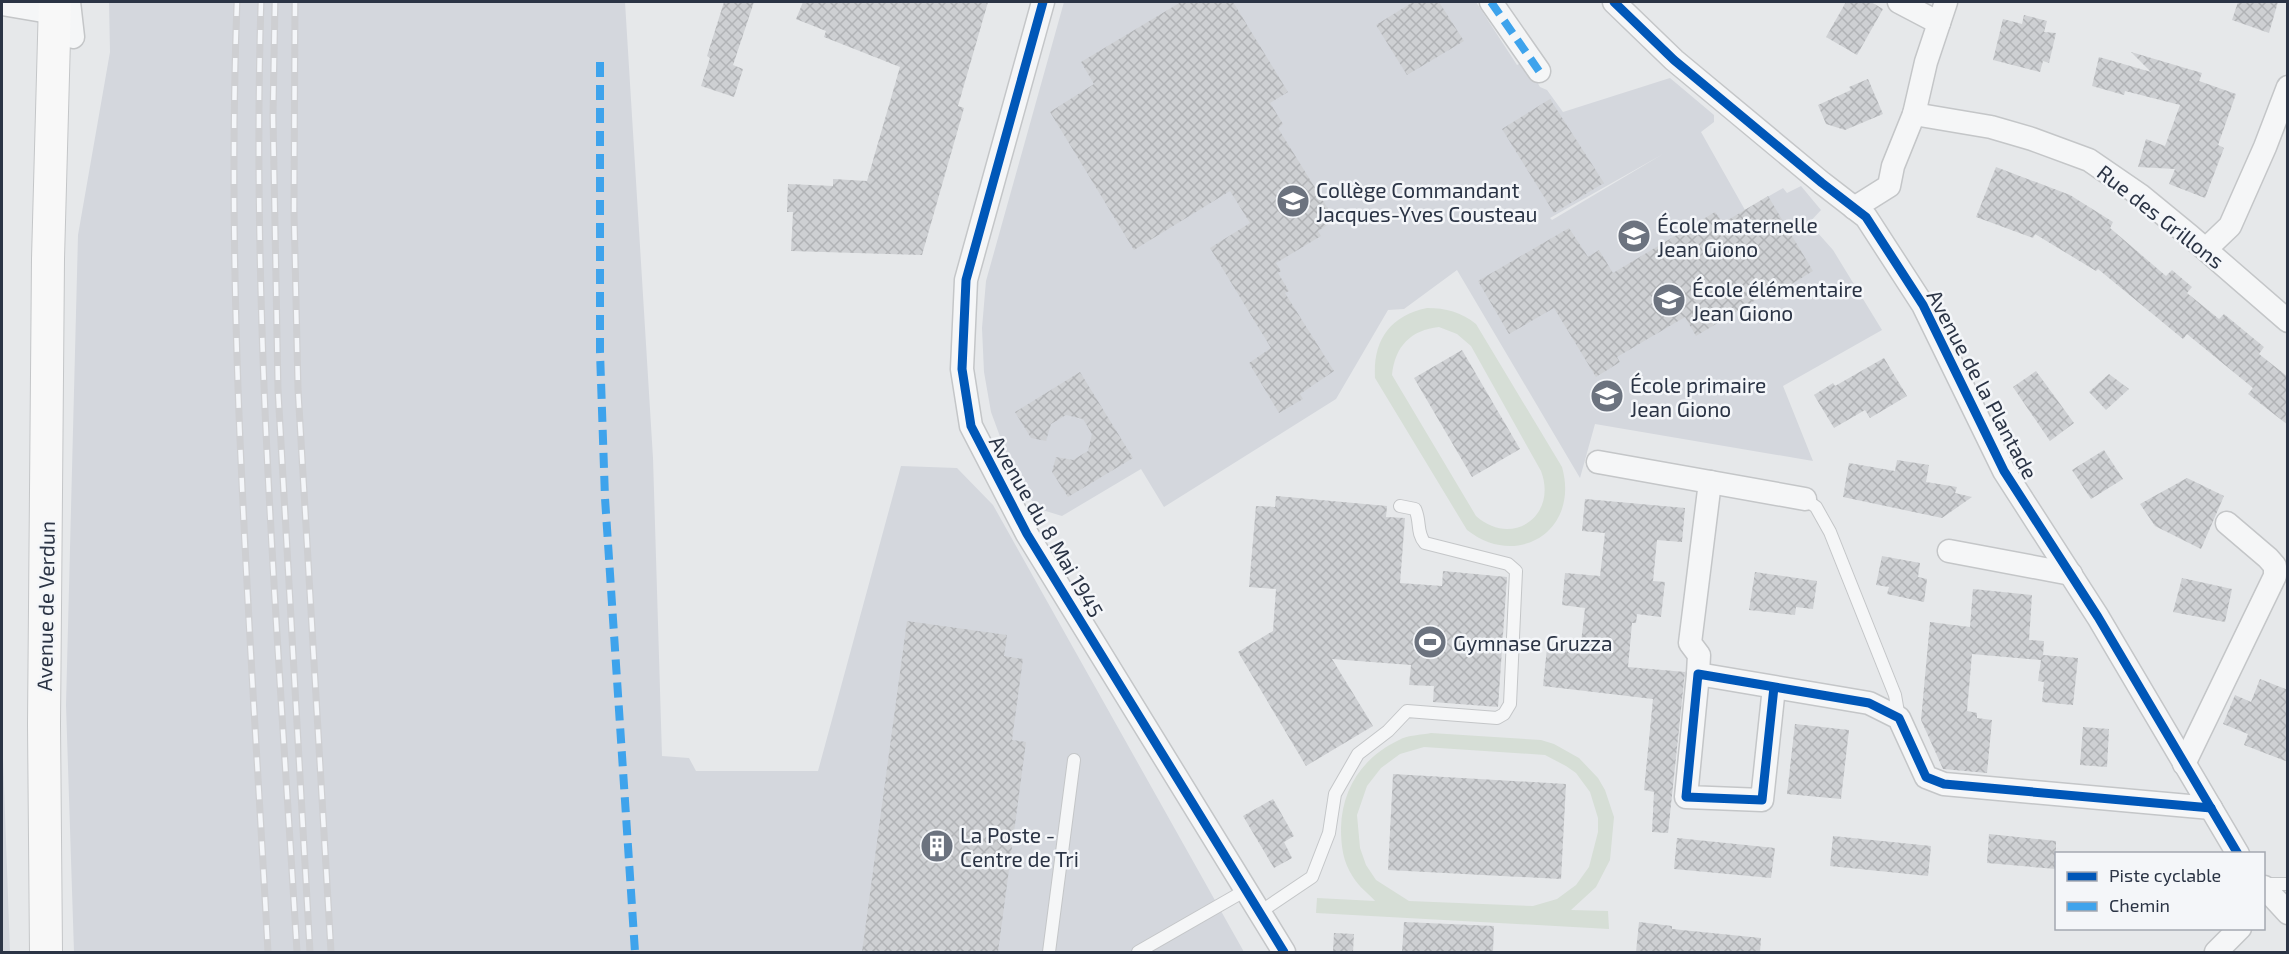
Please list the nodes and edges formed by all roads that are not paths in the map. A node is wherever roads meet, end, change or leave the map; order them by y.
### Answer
1 (1043, 2) edge
2 (1491, 2) edge
3 (1614, 2) edge
4 (1899, 2) edge
5 (1946, 2) edge
6 (2, 4) edge
7 (65, 9) edge
8 (1939, 23) junction
9 (1539, 71) dead end
10 (2288, 87) edge
11 (1914, 114) junction
12 (1854, 208) junction
13 (2206, 249) junction
14 (2288, 321) edge
15 (1598, 462) dead end
16 (1710, 482) junction
17 (1805, 499) joint
18 (1400, 506) dead end
19 (2227, 523) dead end
20 (1949, 551) dead end
21 (2071, 574) junction
22 (1698, 674) junction
23 (1774, 687) junction
24 (1899, 718) junction
25 (1074, 760) dead end
26 (2184, 764) junction
27 (2211, 808) junction
28 (2237, 852) edge
29 (1246, 890) junction
30 (2270, 891) edge
31 (1260, 912) junction
32 (2288, 913) edge
33 (2238, 930) edge
34 (46, 952) edge
35 (1049, 952) edge
36 (1138, 952) edge
37 (1284, 952) edge
38 (2216, 952) edge

1 - 29 street, Avenue du 8 Mai 1945
2 - 9 street
3 - 12 street, Avenue de la Plantade
4 - 8 street
5 - 8 street
6 - 7 street
7 - 34 main road, Avenue de Verdun
8 - 11 street
10 - 13 street
11 - 12 street
11 - 13 street, Rue des Grillons
12 - 21 street, Avenue de la Plantade
13 - 14 street, Rue des Grillons
15 - 16 street
16 - 17 street
16 - 22 street
17 - 24 lane
18 - 31 lane
19 - 26 street
20 - 21 street
21 - 26 street, Avenue de la Plantade
22 - 23 street
22 - 23 street
23 - 24 street
24 - 27 street
25 - 35 lane
26 - 27 street, Avenue de la Plantade
27 - 28 street, Avenue de la Plantade
29 - 31 street, Avenue du 8 Mai 1945
29 - 36 lane
30 - 32 street
31 - 37 street, Avenue du 8 Mai 1945
33 - 38 street

